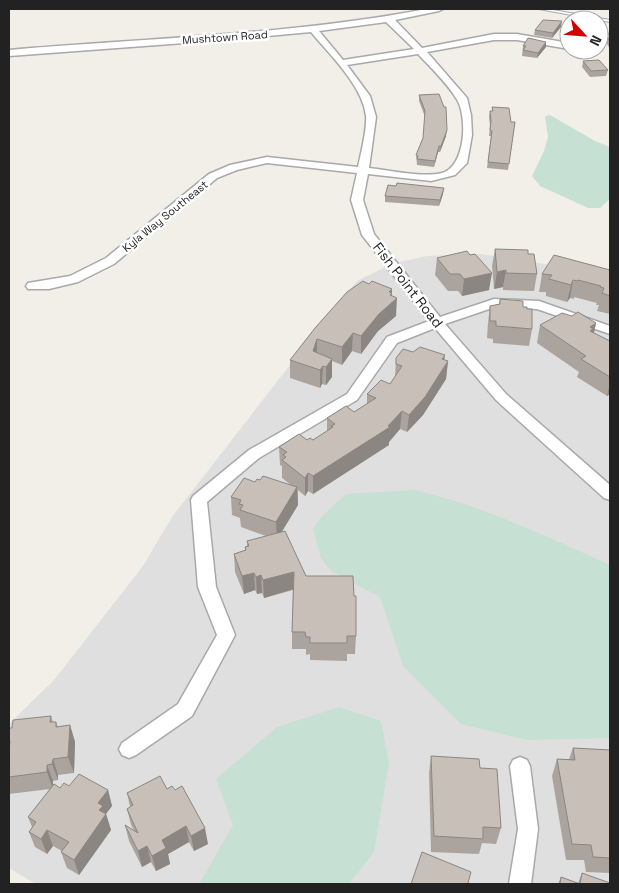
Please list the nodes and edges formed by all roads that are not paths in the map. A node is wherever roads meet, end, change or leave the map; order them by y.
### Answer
1 (439, 9) edge
2 (541, 9) edge
3 (388, 18) junction
4 (610, 21) edge
5 (313, 29) junction
6 (559, 44) edge
7 (419, 51) junction
8 (9, 53) edge
9 (341, 63) junction
10 (363, 172) junction
11 (32, 286) dead end
12 (437, 322) junction
13 (610, 330) edge
14 (610, 494) edge
15 (129, 749) dead end
16 (520, 766) dead end
17 (520, 884) edge

1 - 3 street, Mushtown Road
2 - 4 lane
3 - 5 street, Mushtown Road
3 - 7 street, Kyla Way Southeast
5 - 8 street, Mushtown Road
5 - 9 street, Fish Point Road
6 - 7 street
7 - 9 street
7 - 10 street, Kyla Way Southeast
9 - 10 street, Fish Point Road
10 - 11 street, Kyla Way Southeast
10 - 12 street, Fish Point Road
12 - 13 street
12 - 14 street, Fish Point Road
12 - 15 street
16 - 17 street

